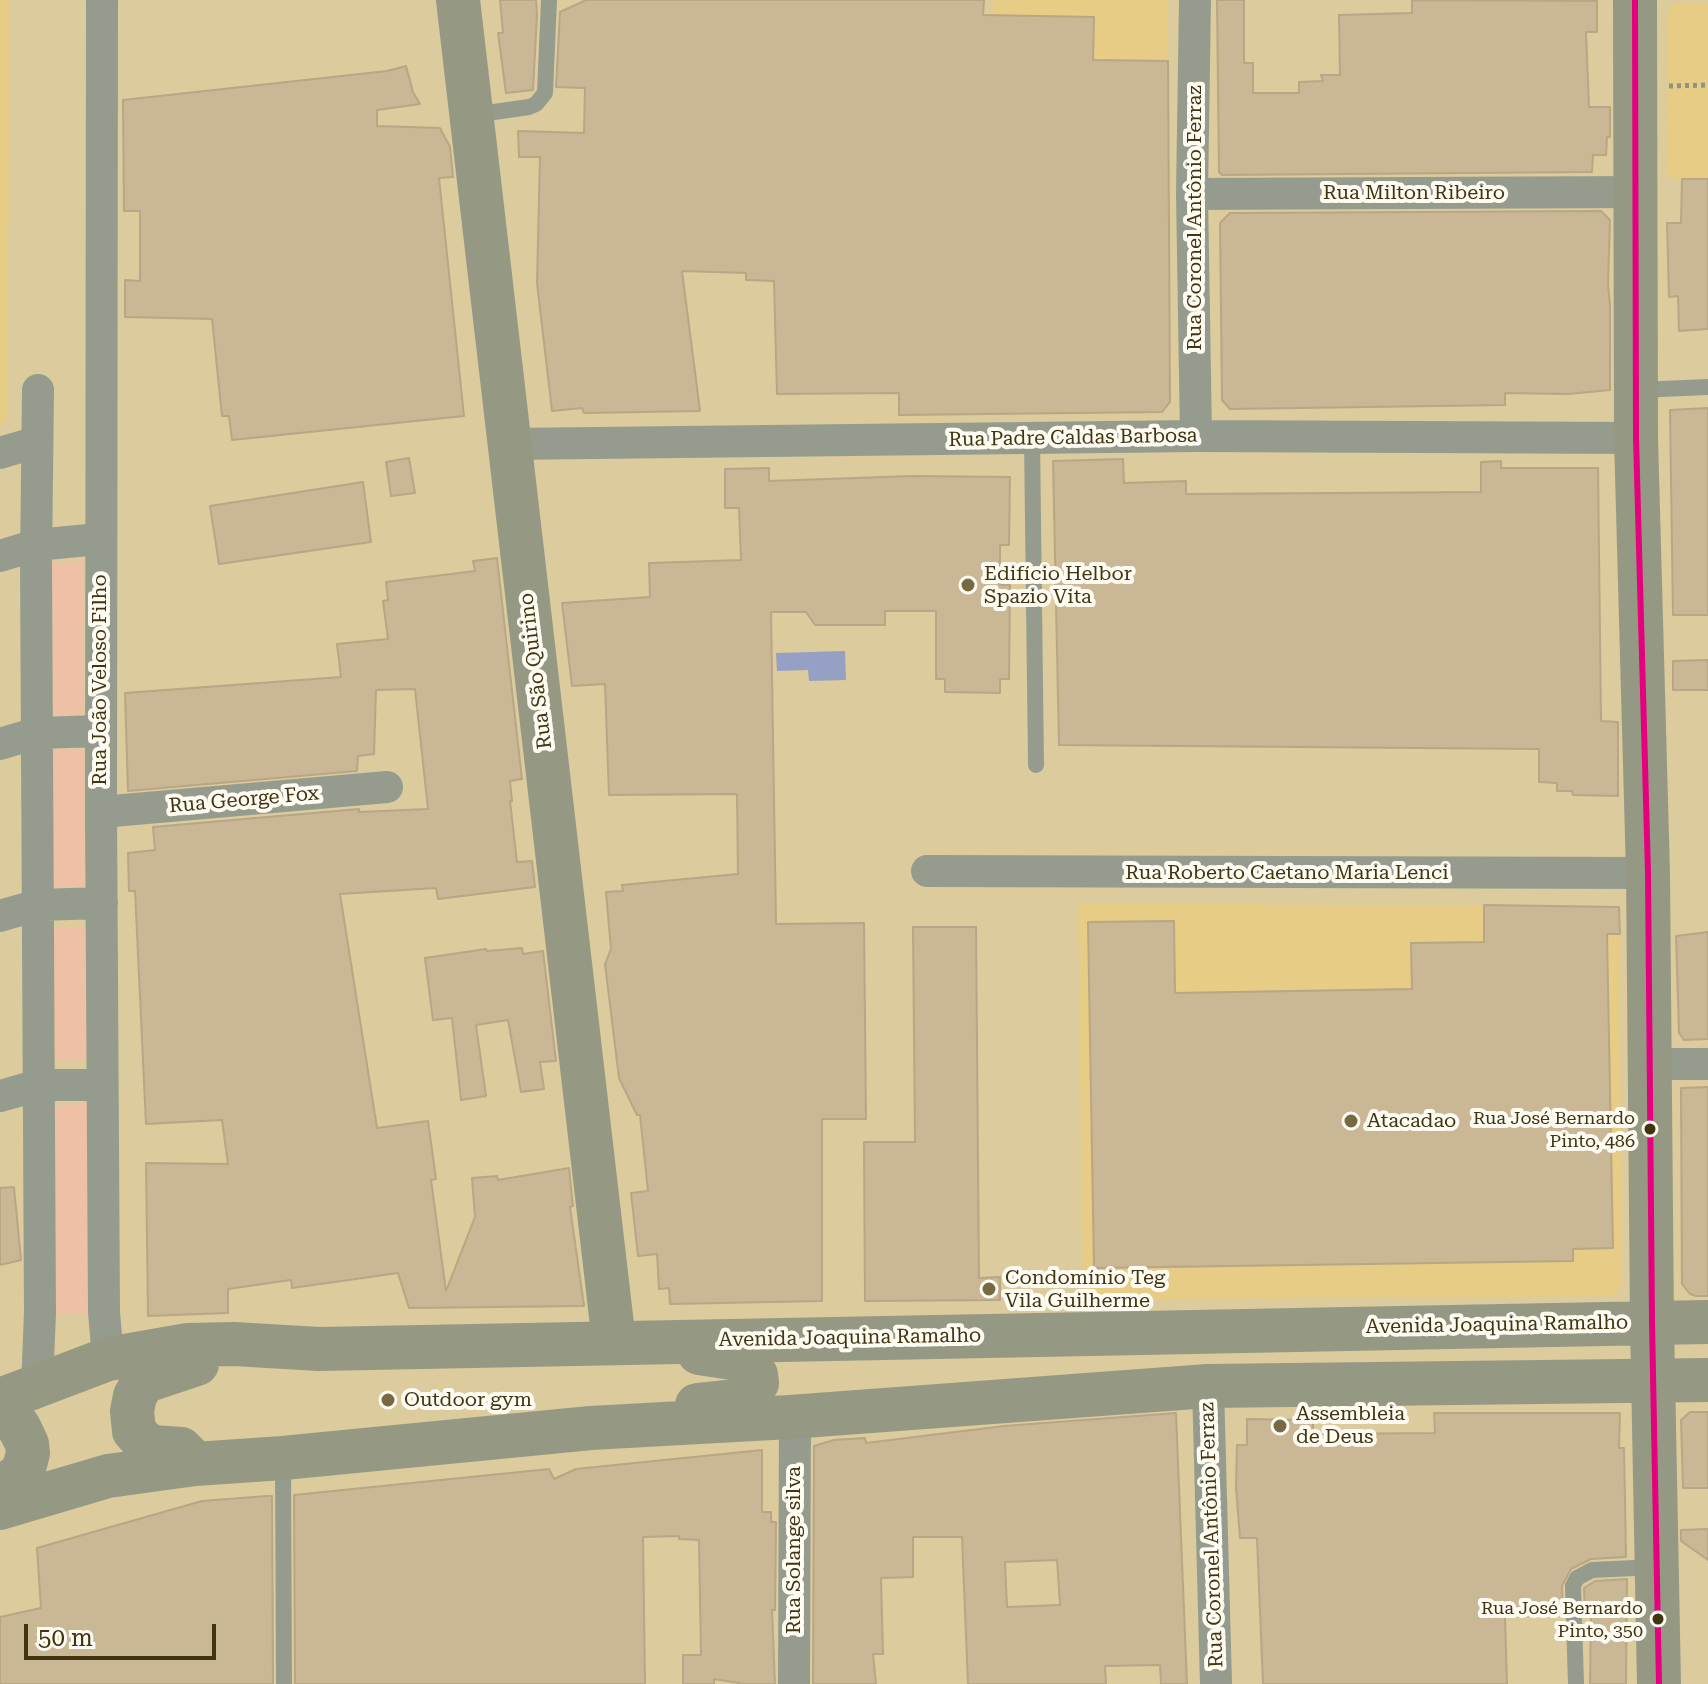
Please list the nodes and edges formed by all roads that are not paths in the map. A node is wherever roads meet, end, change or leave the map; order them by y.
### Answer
1 (102, 0) edge
2 (458, 0) edge
3 (549, 0) edge
4 (1195, 0) edge
5 (1635, 0) edge
6 (471, 116) junction
7 (1636, 192) junction
8 (1192, 194) junction
9 (1708, 387) edge
10 (38, 390) dead end
11 (1636, 390) junction
12 (1196, 436) junction
13 (1032, 438) junction
14 (1636, 438) junction
15 (37, 442) junction
16 (509, 444) junction
17 (0, 453) edge
18 (99, 539) junction
19 (36, 545) junction
20 (0, 556) edge
21 (101, 731) junction
22 (37, 733) junction
23 (0, 744) edge
24 (1036, 765) dead end
25 (387, 787) dead end
26 (101, 812) junction
27 (927, 871) dead end
28 (1648, 873) junction
29 (102, 903) junction
30 (38, 905) junction
31 (0, 916) edge
32 (1649, 1064) junction
33 (1708, 1064) edge
34 (39, 1085) junction
35 (102, 1085) junction
36 (0, 1096) edge
37 (1652, 1322) junction
38 (1708, 1322) edge
39 (687, 1341) junction
40 (614, 1342) junction
41 (319, 1349) junction
42 (108, 1359) junction
43 (1654, 1380) junction
44 (1708, 1380) edge
45 (1208, 1386) junction
46 (18, 1393) edge
47 (0, 1416) edge
48 (795, 1416) junction
49 (591, 1428) junction
50 (283, 1458) junction
51 (195, 1464) junction
52 (0, 1487) edge
53 (0, 1508) edge
54 (1657, 1567) junction
55 (284, 1684) edge
56 (794, 1684) edge
57 (1216, 1684) edge
58 (1576, 1684) edge
59 (1659, 1684) edge

1 - 18 street, Rua João Veloso Filho
2 - 6 main road, Rua São Quirino
3 - 6 lane
4 - 8 street, Rua Coronel Antônio Ferraz
5 - 7 main road
6 - 16 main road, Rua São Quirino
7 - 8 street, Rua Milton Ribeiro
7 - 11 main road
8 - 12 street, Rua Coronel Antônio Ferraz
9 - 11 lane
10 - 15 street
11 - 14 main road
12 - 13 street, Rua Padre Caldas Barbosa
12 - 14 street, Rua Padre Caldas Barbosa
13 - 16 street, Rua Padre Caldas Barbosa
13 - 24 lane
14 - 28 main road
15 - 17 street
15 - 19 street
16 - 40 main road, Rua São Quirino
18 - 19 street
18 - 21 street, Rua João Veloso Filho
19 - 20 street
19 - 22 street
21 - 22 street
21 - 26 street, Rua João Veloso Filho
22 - 23 street
22 - 30 street
25 - 26 street, Rua George Fox
26 - 29 street, Rua João Veloso Filho
27 - 28 street, Rua Roberto Caetano Maria Lenci
28 - 32 main road
29 - 30 street
29 - 35 street, Rua João Veloso Filho
30 - 31 street
30 - 34 street
32 - 33 street
32 - 37 main road
34 - 35 street
34 - 36 street
34 - 46 street
35 - 42 street, Rua João Veloso Filho
37 - 38 main road, Avenida Joaquina Ramalho
37 - 39 main road, Avenida Joaquina Ramalho
37 - 43 main road
39 - 40 main road, Avenida Joaquina Ramalho
39 - 49 main road
40 - 41 main road, Avenida Joaquina Ramalho
41 - 42 main road, Avenida Joaquina Ramalho
41 - 51 main road
42 - 46 main road, Avenida Joaquina Ramalho
43 - 44 main road
43 - 45 main road
43 - 54 main road
45 - 48 main road
45 - 57 street, Rua Coronel Antônio Ferraz
47 - 52 main road
48 - 49 main road
48 - 56 street, Rua Solange silva
49 - 50 main road
50 - 51 main road
50 - 55 lane
51 - 53 main road
54 - 58 lane
54 - 59 main road

